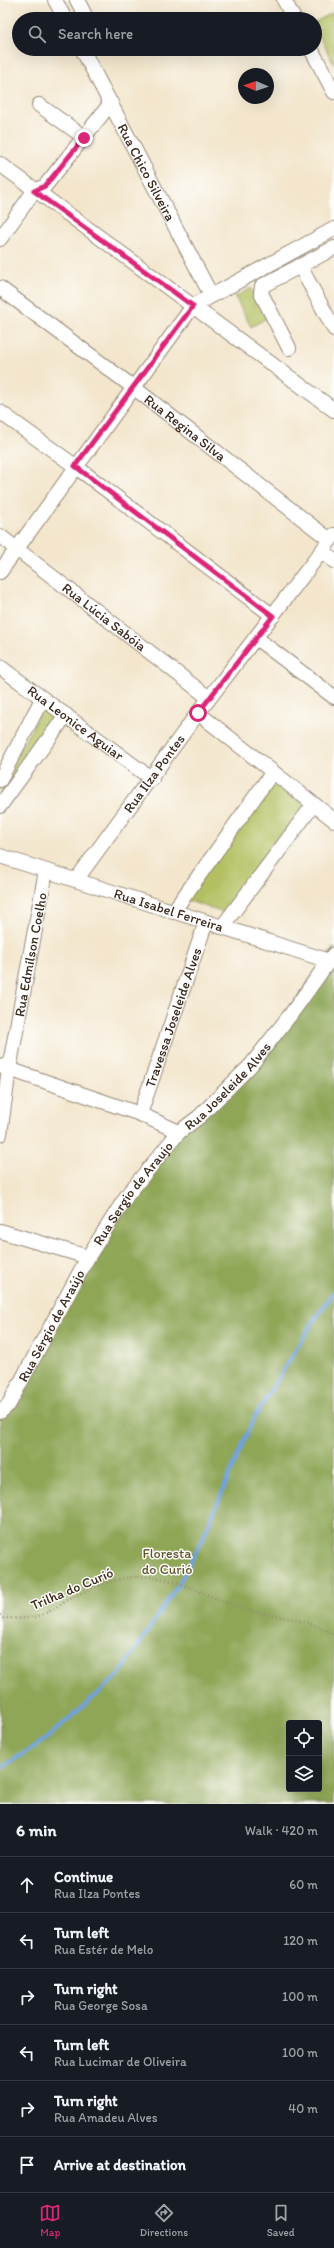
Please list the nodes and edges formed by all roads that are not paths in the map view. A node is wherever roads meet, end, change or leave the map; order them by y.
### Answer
1 (55, 0) edge
2 (77, 0) edge
3 (284, 0) edge
4 (61, 12) edge
5 (83, 12) edge
6 (290, 12) edge
7 (86, 56) edge
8 (315, 56) edge
9 (334, 92) edge
10 (111, 103) junction
11 (39, 105) dead end
12 (84, 138) junction
13 (0, 164) edge
14 (34, 191) junction
15 (334, 229) edge
16 (0, 239) edge
17 (334, 248) edge
18 (300, 266) junction
19 (1, 292) edge
20 (211, 296) junction
21 (193, 306) junction
22 (334, 329) edge
23 (289, 348) dead end
24 (133, 387) junction
25 (334, 410) edge
26 (0, 412) edge
27 (75, 466) junction
28 (0, 536) edge
29 (332, 537) edge
30 (18, 549) junction
31 (322, 551) junction
32 (334, 561) edge
33 (0, 572) edge
34 (273, 616) junction
35 (256, 638) junction
36 (0, 666) edge
37 (334, 697) edge
38 (209, 698) junction
39 (42, 700) junction
40 (198, 713) junction
41 (66, 715) junction
42 (272, 773) junction
43 (152, 778) junction
44 (0, 780) edge
45 (314, 804) junction
46 (0, 806) edge
47 (334, 820) edge
48 (0, 856) edge
49 (46, 871) junction
50 (76, 880) junction
51 (173, 912) junction
52 (206, 922) junction
53 (222, 928) junction
54 (331, 958) edge
55 (5, 1068) edge
56 (140, 1114) junction
57 (179, 1132) junction
58 (0, 1134) edge
59 (0, 1231) edge
60 (88, 1257) junction
61 (0, 1412) edge

1 - 4 street
2 - 5 street
3 - 6 street
7 - 10 street, Rua Chico Silveira
8 - 9 street
10 - 12 street
10 - 20 street, Rua Chico Silveira
11 - 12 street
12 - 14 street
13 - 14 street
14 - 16 street
14 - 21 street
15 - 20 street
17 - 18 street
18 - 22 street
18 - 23 street
19 - 24 street, Rua Regina Silva
20 - 21 street
21 - 24 street
21 - 25 street
24 - 27 street
24 - 29 street, Rua Regina Silva
26 - 27 street
27 - 30 street
27 - 34 street
28 - 30 street, Rua Lúcia Sabóia
29 - 31 street, Rua Ilza Pontes
30 - 33 street
30 - 38 street, Rua Lúcia Sabóia
31 - 32 street
31 - 34 street, Rua Ilza Pontes
34 - 35 street, Rua Ilza Pontes
35 - 37 street
35 - 38 street, Rua Ilza Pontes
36 - 39 street, Rua Leonice Aguiar
38 - 40 street, Rua Ilza Pontes
39 - 41 street, Rua Leonice Aguiar
39 - 44 street
40 - 42 street
40 - 43 street, Rua Ilza Pontes
41 - 43 street, Rua Leonice Aguiar
41 - 46 street
42 - 45 street
42 - 51 street
43 - 50 street, Rua Ilza Pontes
45 - 47 street
45 - 53 street
48 - 49 street, Rua Isabel Ferreira
49 - 50 street, Rua Isabel Ferreira
49 - 55 street, Rua Edmílson Coelho
50 - 51 street, Rua Isabel Ferreira
51 - 52 street, Rua Isabel Ferreira
52 - 53 street, Rua Isabel Ferreira
52 - 56 street, Travessa Joseleide Alves
53 - 54 street, Rua Isabel Ferreira
54 - 57 street, Rua Joseleide Alves
55 - 56 street, Rua Joseleide Alves
55 - 58 street, Rua Edmílson Coelho
56 - 57 street, Rua Joseleide Alves
57 - 60 street, Rua Sergio de Araujo
59 - 60 street
60 - 61 street, Rua Sérgio de Araújo

